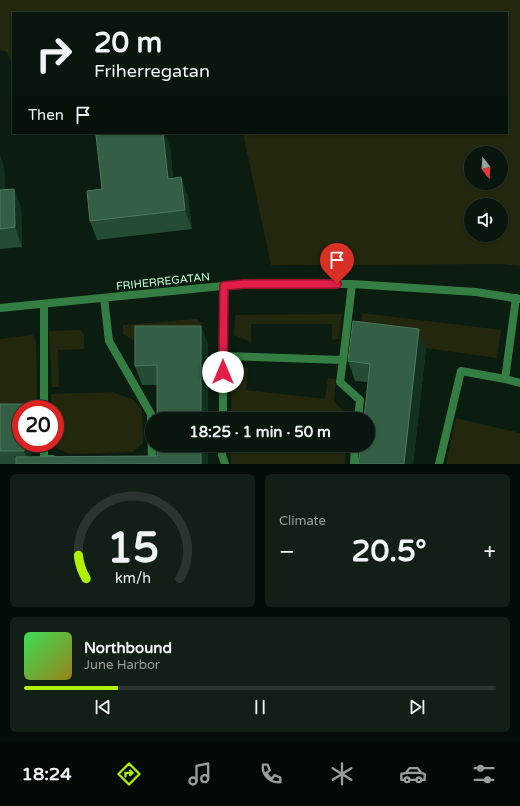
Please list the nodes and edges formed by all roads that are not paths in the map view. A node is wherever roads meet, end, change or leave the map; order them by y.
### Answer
1 (352, 284) junction
2 (224, 286) junction
3 (104, 298) junction
4 (518, 299) edge
5 (44, 304) junction
6 (0, 308) edge
7 (223, 356) junction
8 (343, 360) junction
9 (505, 379) junction
10 (520, 383) edge
11 (44, 400) edge
12 (223, 412) edge
13 (359, 412) edge
14 (44, 452) edge
15 (222, 452) edge
16 (355, 452) edge
17 (58, 460) edge
18 (138, 461) edge
19 (225, 464) edge
20 (354, 464) edge
21 (439, 464) edge

1 - 2 street, FRIHERREGATAN
1 - 4 street, FRIHERREGATAN
1 - 8 street
2 - 3 street, FRIHERREGATAN
2 - 7 street
3 - 5 street, FRIHERREGATAN
3 - 18 street
4 - 9 street
5 - 6 street, FRIHERREGATAN
5 - 11 street
7 - 8 street
7 - 12 street
8 - 13 street
9 - 10 street
9 - 21 street
14 - 17 street
15 - 19 street
16 - 20 street

